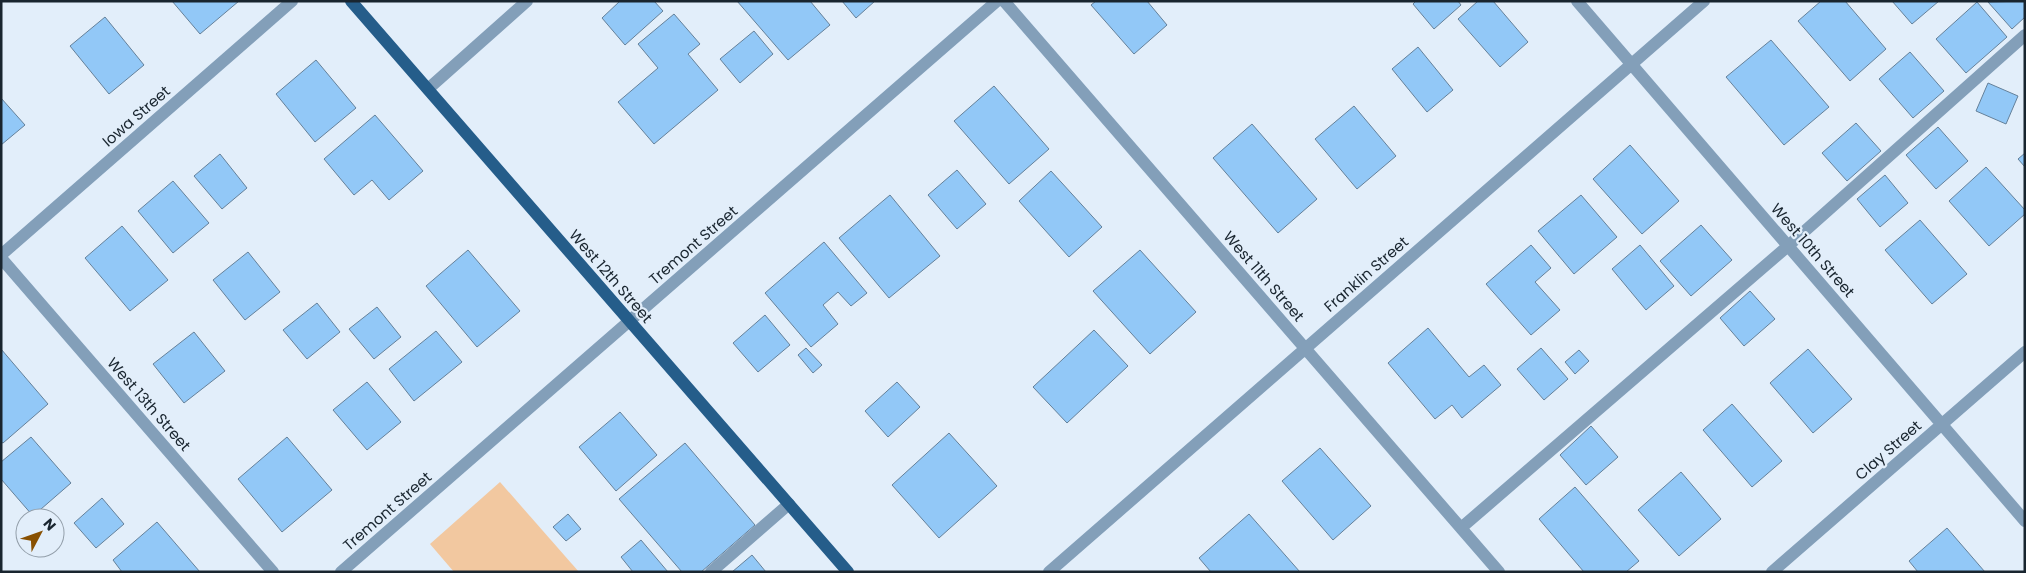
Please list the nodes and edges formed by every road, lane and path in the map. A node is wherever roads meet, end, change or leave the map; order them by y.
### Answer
1 (292, 1) edge
2 (351, 1) edge
3 (527, 1) edge
4 (997, 1) edge
5 (1004, 1) edge
6 (1577, 1) edge
7 (1704, 1) edge
8 (2025, 35) edge
9 (1632, 64) junction
10 (428, 89) junction
11 (1788, 246) junction
12 (1, 257) edge
13 (629, 322) junction
14 (1305, 348) junction
15 (2025, 352) edge
16 (1942, 425) junction
17 (789, 504) junction
18 (2025, 521) edge
19 (1461, 528) junction
20 (272, 572) edge
21 (341, 572) edge
22 (712, 572) edge
23 (848, 572) edge
24 (1048, 572) edge
25 (1499, 572) edge
26 (1772, 572) edge

1 - 12 street, Iowa Street
2 - 10 main road, West 12th Street
3 - 10 street
4 - 13 street, Tremont Street
5 - 14 street, West 11th Street
6 - 9 street, West 10th Street
7 - 9 street, Franklin Street
8 - 11 street
9 - 11 street, West 10th Street
9 - 14 street, Franklin Street
10 - 13 main road, West 12th Street
11 - 16 street, West 10th Street
11 - 19 street
12 - 20 street, West 13th Street
13 - 17 main road, West 12th Street
13 - 21 street, Tremont Street
14 - 19 street, West 11th Street
14 - 24 street, Franklin Street
15 - 16 street, Clay Street
16 - 18 street, West 10th Street
16 - 26 street, Clay Street
17 - 22 street
17 - 23 main road, West 12th Street
19 - 25 street, West 11th Street

